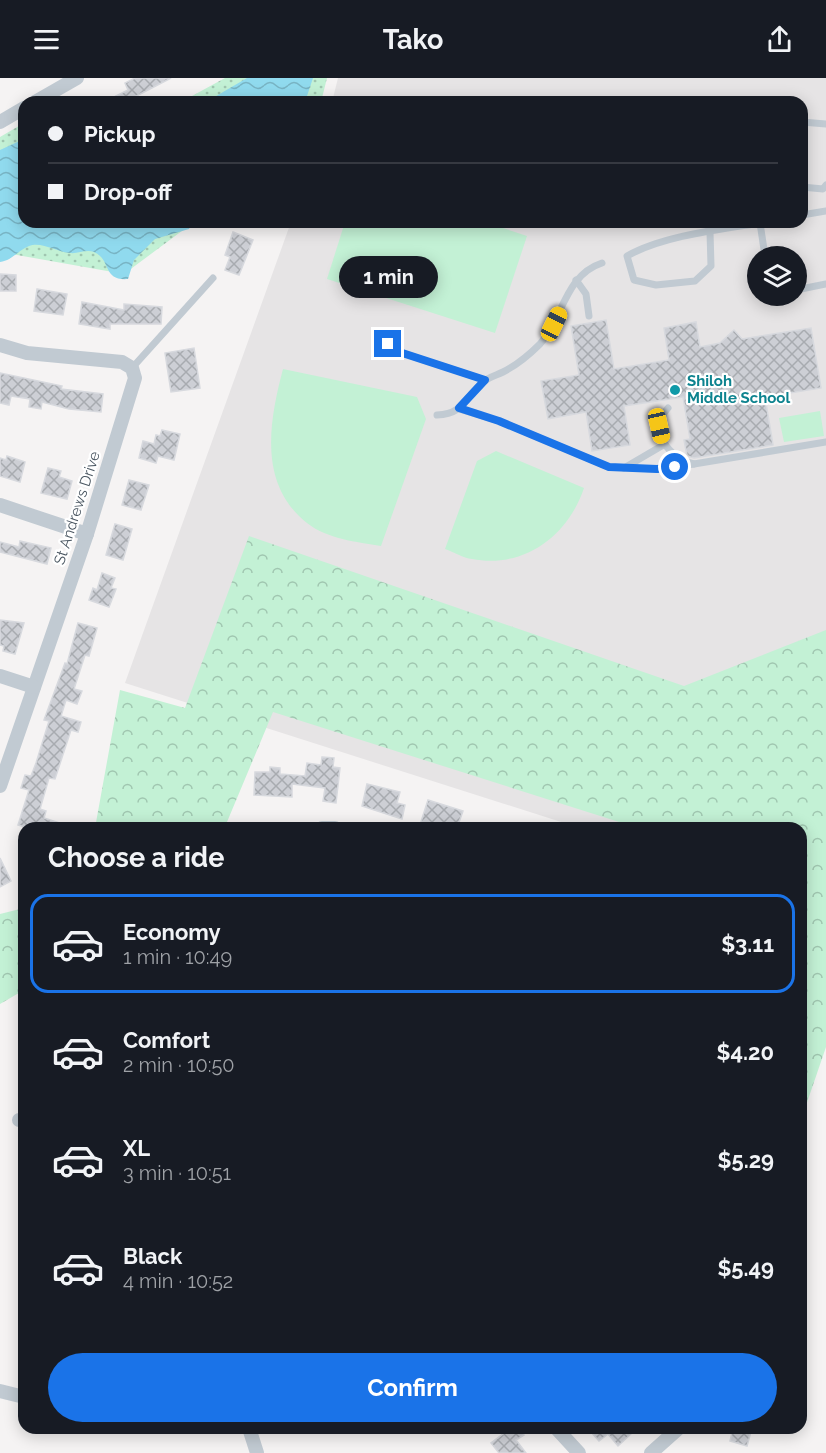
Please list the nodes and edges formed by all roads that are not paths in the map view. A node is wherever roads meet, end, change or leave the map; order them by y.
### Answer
1 (77, 78) edge
2 (46, 96) edge
3 (18, 112) edge
4 (0, 122) edge
5 (808, 122) edge
6 (826, 124) edge
7 (826, 185) edge
8 (808, 188) edge
9 (826, 211) edge
10 (808, 214) edge
11 (732, 228) edge
12 (764, 228) edge
13 (710, 232) junction
14 (765, 246) edge
15 (602, 263) dead end
16 (213, 278) dead end
17 (576, 280) junction
18 (826, 284) edge
19 (807, 288) edge
20 (589, 316) dead end
21 (388, 344) dead end
22 (0, 345) edge
23 (132, 368) junction
24 (485, 380) junction
25 (459, 408) junction
26 (668, 408) dead end
27 (437, 415) dead end
28 (826, 442) edge
29 (665, 444) junction
30 (694, 464) junction
31 (624, 468) junction
32 (0, 505) edge
33 (87, 534) junction
34 (0, 676) edge
35 (34, 687) junction
36 (0, 786) edge
37 (0, 1391) edge
38 (18, 1396) edge
39 (251, 1434) edge
40 (562, 1434) edge
41 (672, 1434) edge
42 (257, 1453) edge
43 (579, 1453) edge
44 (651, 1453) edge

1 - 2 street
3 - 4 street
5 - 6 lane
7 - 8 lane
9 - 10 lane
11 - 13 lane
12 - 14 lane
13 - 13 lane
15 - 17 lane
16 - 23 lane
17 - 20 lane
17 - 24 lane
18 - 19 lane
21 - 24 lane
22 - 23 street
23 - 33 street, St Andrews Drive
24 - 25 lane
25 - 27 lane
25 - 31 lane
26 - 29 lane
28 - 30 lane
29 - 30 lane
29 - 31 lane
30 - 31 lane
32 - 33 street
33 - 35 street, St Andrews Drive
34 - 35 street
35 - 36 street, St Andrews Drive
37 - 38 street
39 - 42 street
40 - 43 street
41 - 44 street

